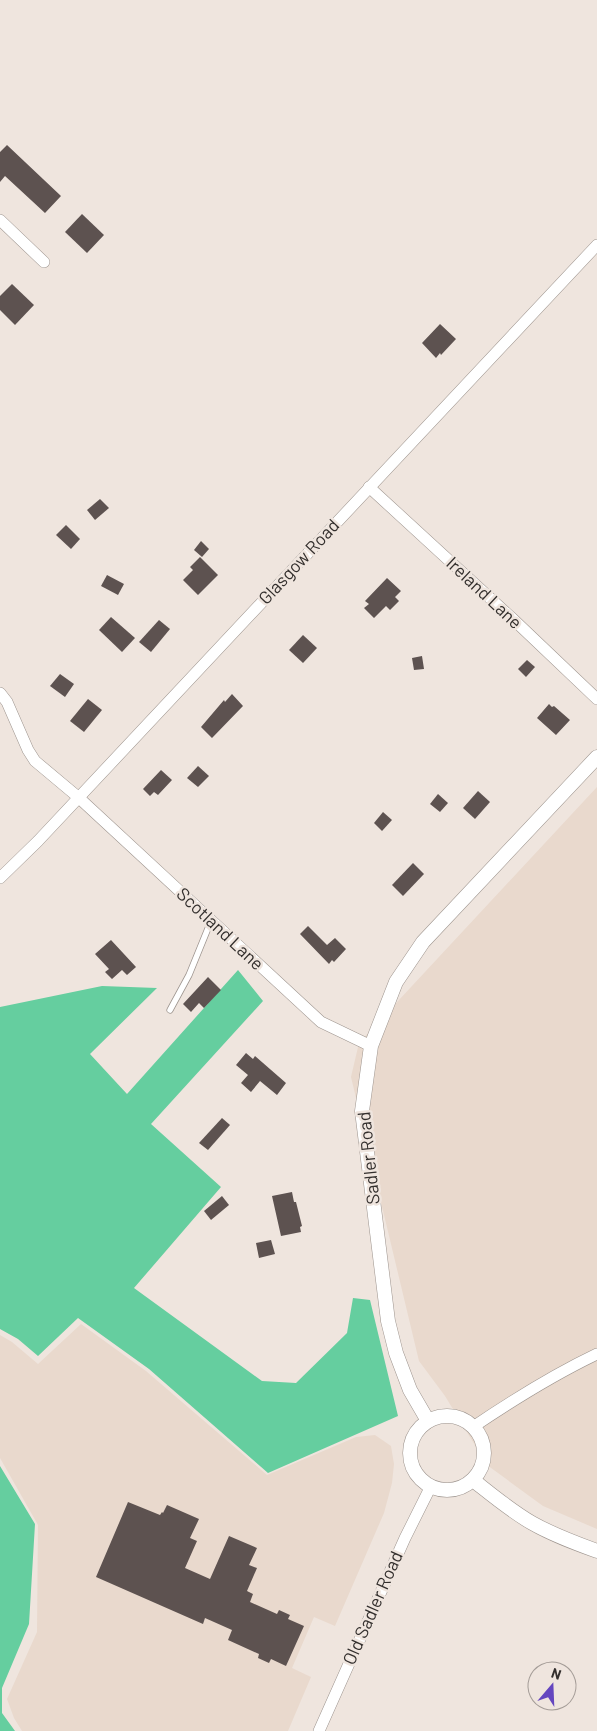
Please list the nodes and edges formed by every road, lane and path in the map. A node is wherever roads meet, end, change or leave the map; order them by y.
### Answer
1 (0, 220) edge
2 (597, 246) edge
3 (44, 262) dead end
4 (369, 487) junction
5 (0, 692) edge
6 (597, 699) edge
7 (597, 757) edge
8 (78, 797) junction
9 (0, 878) edge
10 (211, 922) junction
11 (170, 1010) dead end
12 (371, 1046) junction
13 (597, 1354) edge
14 (428, 1421) junction
15 (473, 1428) junction
16 (473, 1480) junction
17 (431, 1486) junction
18 (597, 1551) edge
19 (319, 1731) edge

1 - 3 street
2 - 4 street, Glasgow Road
4 - 6 street, Ireland Lane
4 - 8 street, Glasgow Road
5 - 8 street, Scotland Lane
7 - 12 street, Sadler Road
8 - 9 street, Glasgow Road
8 - 10 street, Scotland Lane
10 - 11 lane
10 - 12 street, Scotland Lane
12 - 14 street, Sadler Road
13 - 15 street
14 - 15 street
14 - 17 street
15 - 16 street
16 - 17 street
16 - 18 street
17 - 19 street, Old Sadler Road

